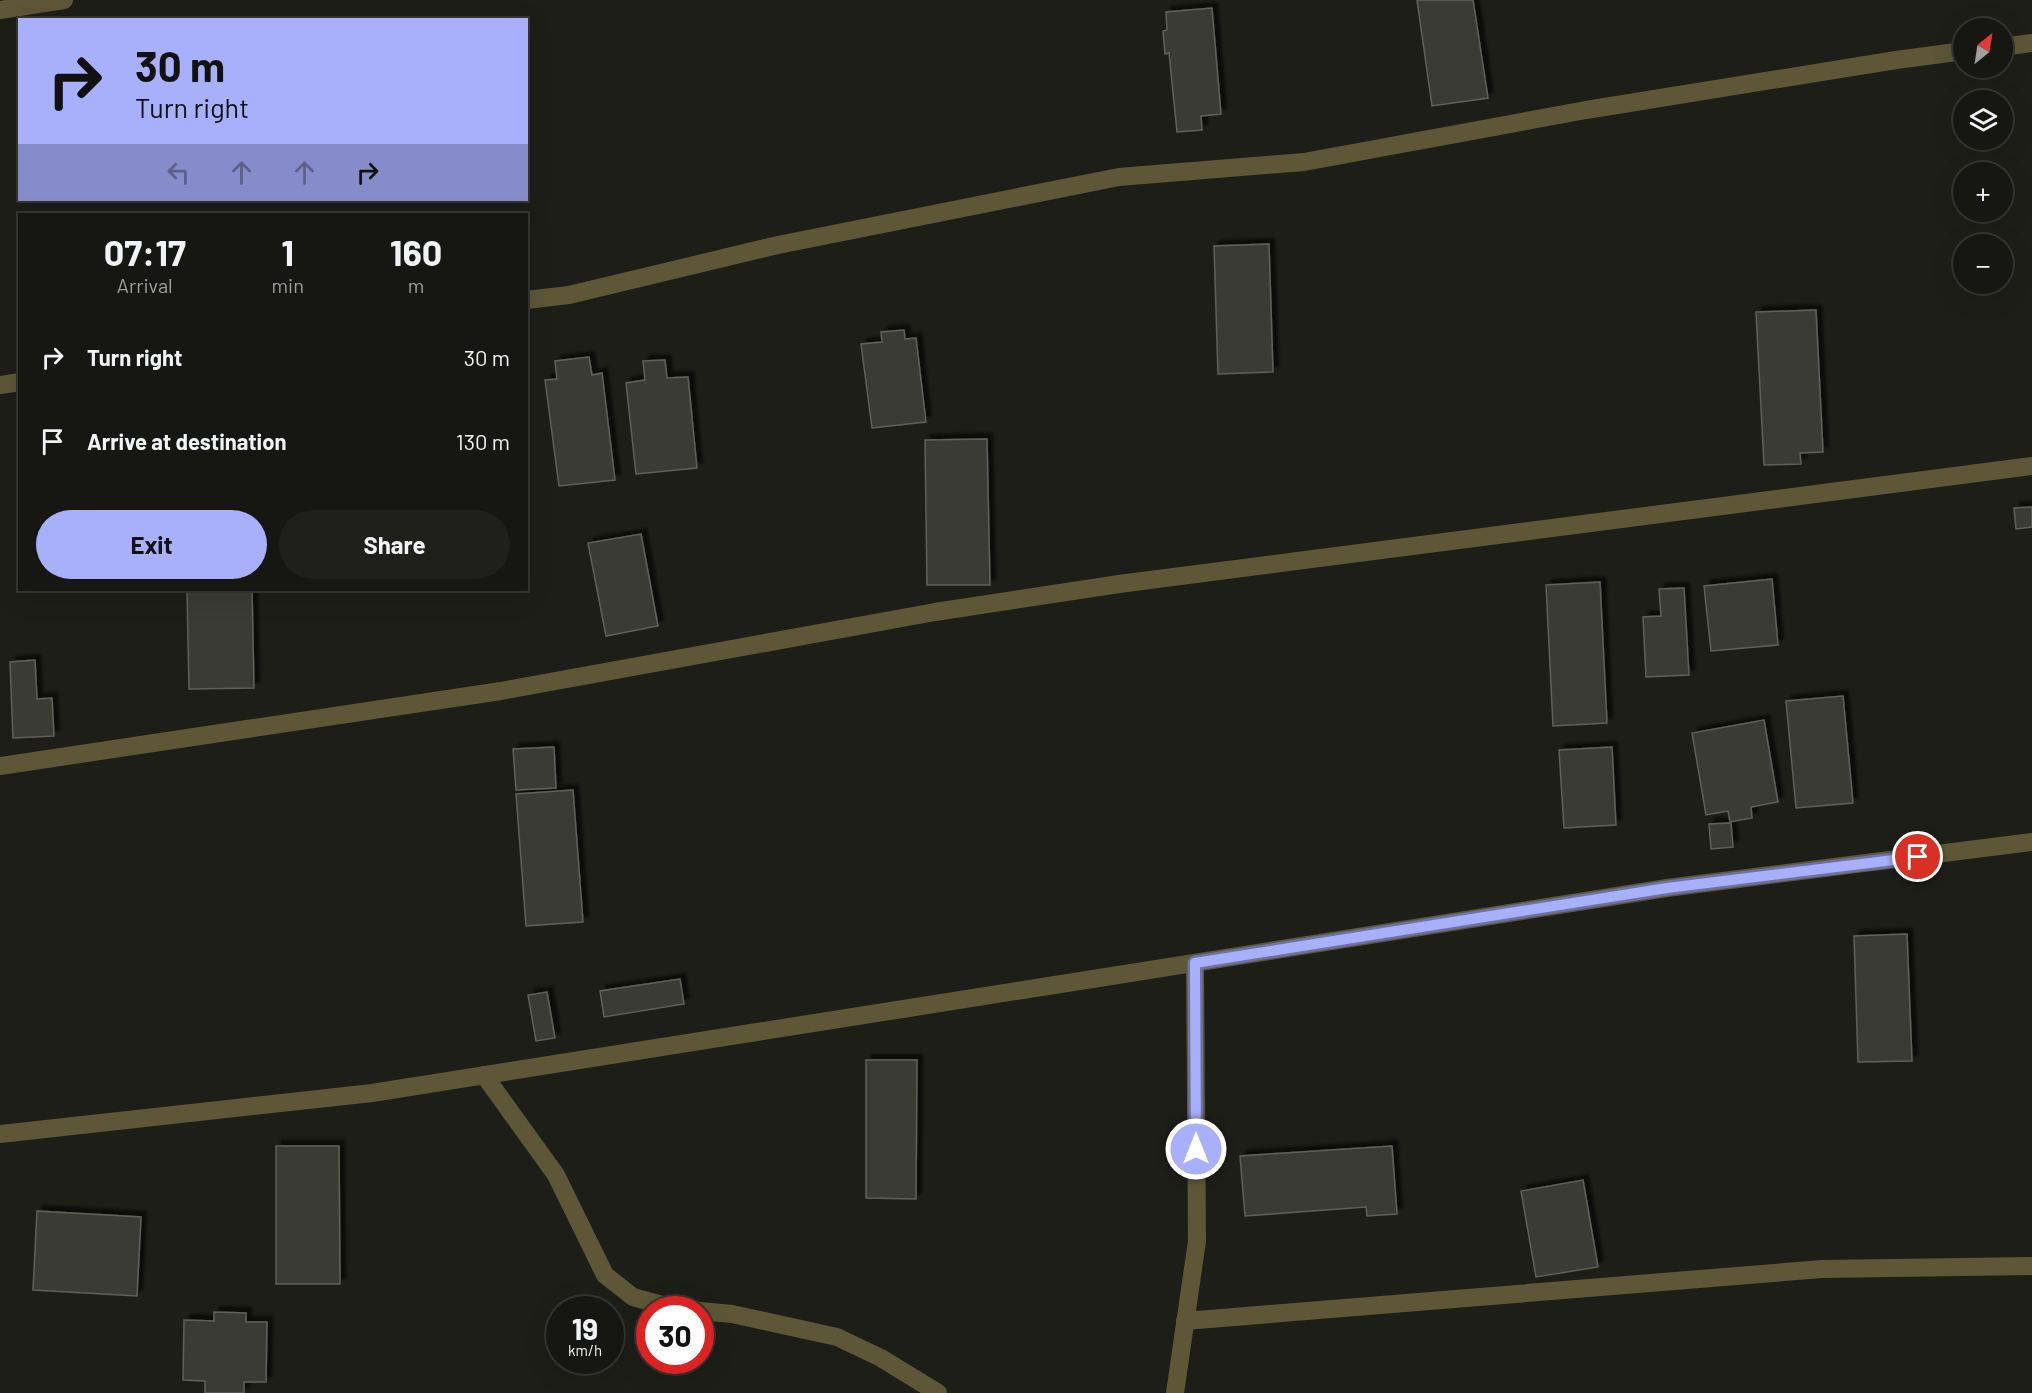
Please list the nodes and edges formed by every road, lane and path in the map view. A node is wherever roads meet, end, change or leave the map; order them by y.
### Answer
1 (64, 0) edge
2 (0, 10) edge
3 (2032, 43) edge
4 (2013, 45) edge
5 (1953, 52) edge
6 (528, 300) edge
7 (18, 382) edge
8 (0, 385) edge
9 (2032, 466) edge
10 (0, 766) edge
11 (2032, 842) edge
12 (1195, 963) junction
13 (484, 1075) junction
14 (0, 1134) edge
15 (2032, 1266) edge
16 (636, 1298) edge
17 (714, 1312) edge
18 (1185, 1321) junction
19 (938, 1393) edge
20 (1175, 1393) edge

1 - 2 street
3 - 4 street
5 - 6 street
7 - 8 street
9 - 10 street
11 - 12 street
12 - 13 street
12 - 18 street
13 - 14 street
13 - 16 street
15 - 18 street
17 - 19 street
18 - 20 street

